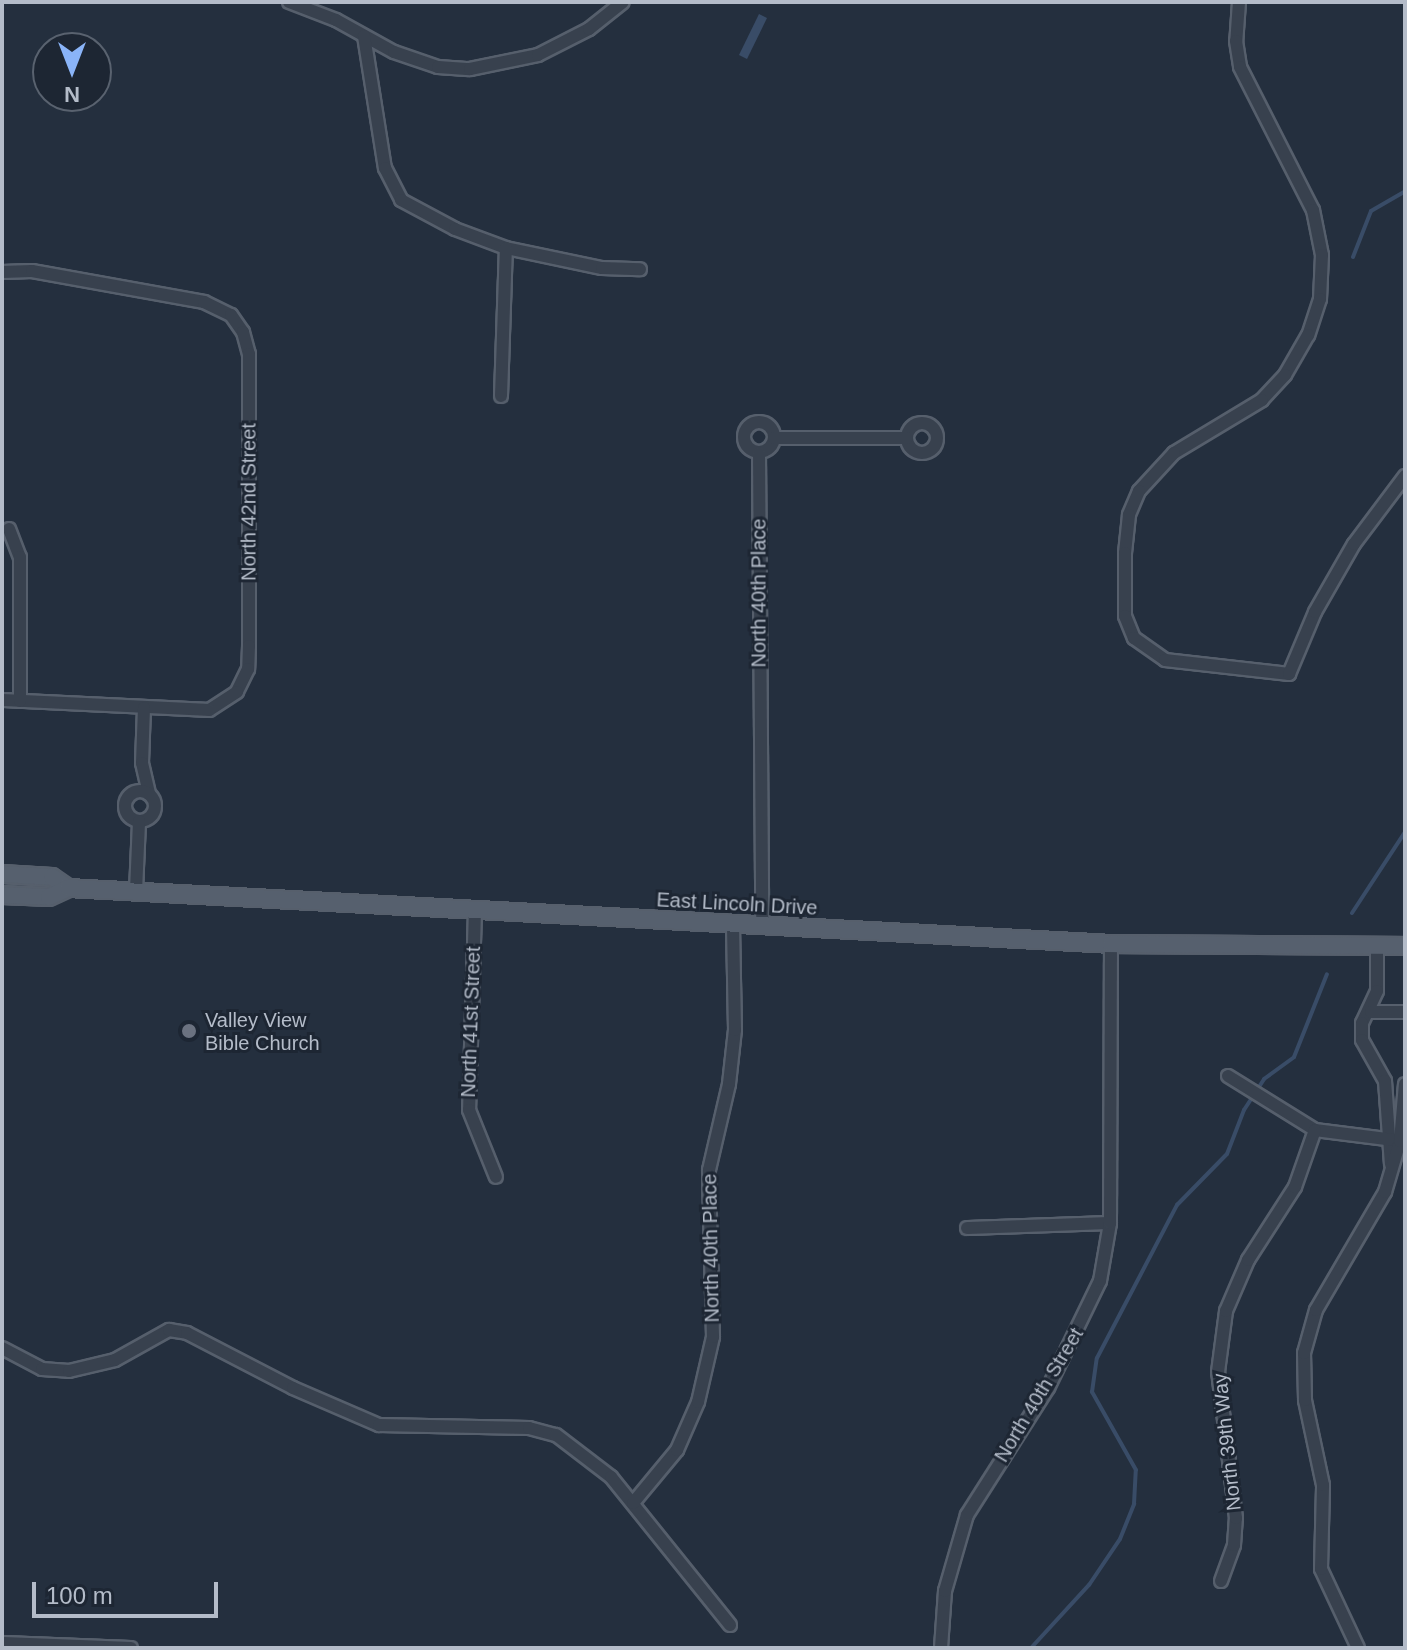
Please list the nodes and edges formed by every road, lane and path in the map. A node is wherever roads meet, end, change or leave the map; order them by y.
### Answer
1 (289, 2) edge
2 (623, 2) edge
3 (1239, 2) edge
4 (364, 36) junction
5 (506, 248) junction
6 (640, 269) dead end
7 (2, 272) edge
8 (501, 396) dead end
9 (774, 438) junction
10 (907, 438) dead end
11 (759, 453) junction
12 (1405, 476) edge
13 (9, 529) dead end
14 (2, 700) edge
15 (20, 701) junction
16 (144, 708) junction
17 (142, 763) junction
18 (132, 793) junction
19 (149, 794) junction
20 (139, 821) junction
21 (2, 874) edge
22 (68, 888) junction
23 (136, 891) junction
24 (2, 895) edge
25 (475, 910) junction
26 (733, 925) junction
27 (762, 926) junction
28 (1111, 944) junction
29 (1377, 946) junction
30 (1405, 946) edge
31 (1371, 1012) junction
32 (1405, 1012) edge
33 (1228, 1076) dead end
34 (1405, 1084) edge
35 (1315, 1130) junction
36 (1398, 1141) edge
37 (496, 1177) dead end
38 (1110, 1223) junction
39 (967, 1228) dead end
40 (2, 1348) edge
41 (633, 1503) junction
42 (1221, 1581) dead end
43 (730, 1625) dead end
44 (2, 1643) edge
45 (131, 1648) edge
46 (941, 1648) edge
47 (1358, 1648) edge

1 - 4 street
2 - 4 street
3 - 12 street
4 - 5 street
5 - 6 street
5 - 8 street
7 - 16 street, North 42nd Street
9 - 10 street
9 - 11 street
9 - 11 street
11 - 27 street, North 40th Place
13 - 15 street
14 - 15 street
15 - 16 street
16 - 17 street
17 - 18 street
17 - 19 street
18 - 19 street
18 - 20 street
19 - 20 street
20 - 23 street
21 - 22 main road, East Lincoln Drive
22 - 23 main road, East Lincoln Drive
22 - 24 main road, East Lincoln Drive
23 - 25 main road, East Lincoln Drive
25 - 26 main road, East Lincoln Drive
25 - 37 street, North 41st Street
26 - 27 main road, East Lincoln Drive
26 - 41 street, North 40th Place
27 - 28 main road, East Lincoln Drive
28 - 29 main road, East Lincoln Drive
28 - 38 street, North 40th Street
29 - 30 main road, East Lincoln Drive
29 - 31 street
31 - 32 street
31 - 36 street
33 - 35 street
34 - 36 street
35 - 36 street
35 - 42 street, North 39th Way
36 - 47 street
38 - 39 street
38 - 46 street, North 40th Street
40 - 41 street
41 - 43 street
44 - 45 street

